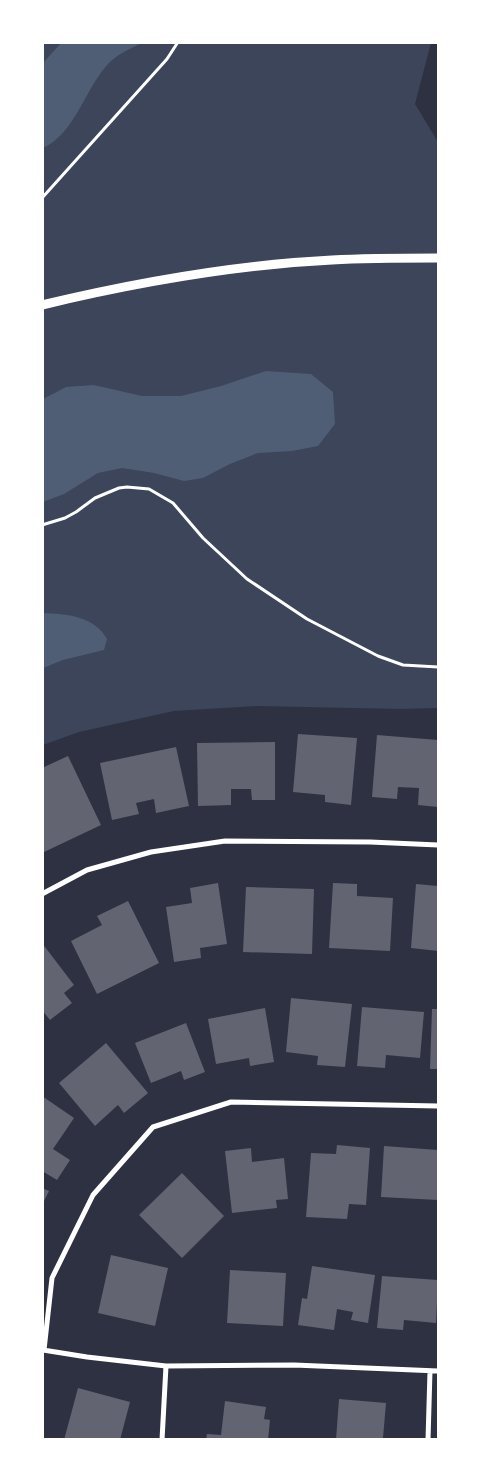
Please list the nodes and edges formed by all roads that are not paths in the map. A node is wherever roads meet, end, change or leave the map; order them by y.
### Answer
1 (438, 258) edge
2 (42, 305) edge
3 (438, 846) edge
4 (42, 894) edge
5 (438, 1106) edge
6 (43, 1350) edge
7 (166, 1366) junction
8 (430, 1371) junction
9 (438, 1371) edge
10 (162, 1440) edge
11 (428, 1440) edge

1 - 2 street
3 - 4 street
5 - 6 street
6 - 7 street
7 - 8 street
7 - 10 street
8 - 9 street
8 - 11 street

